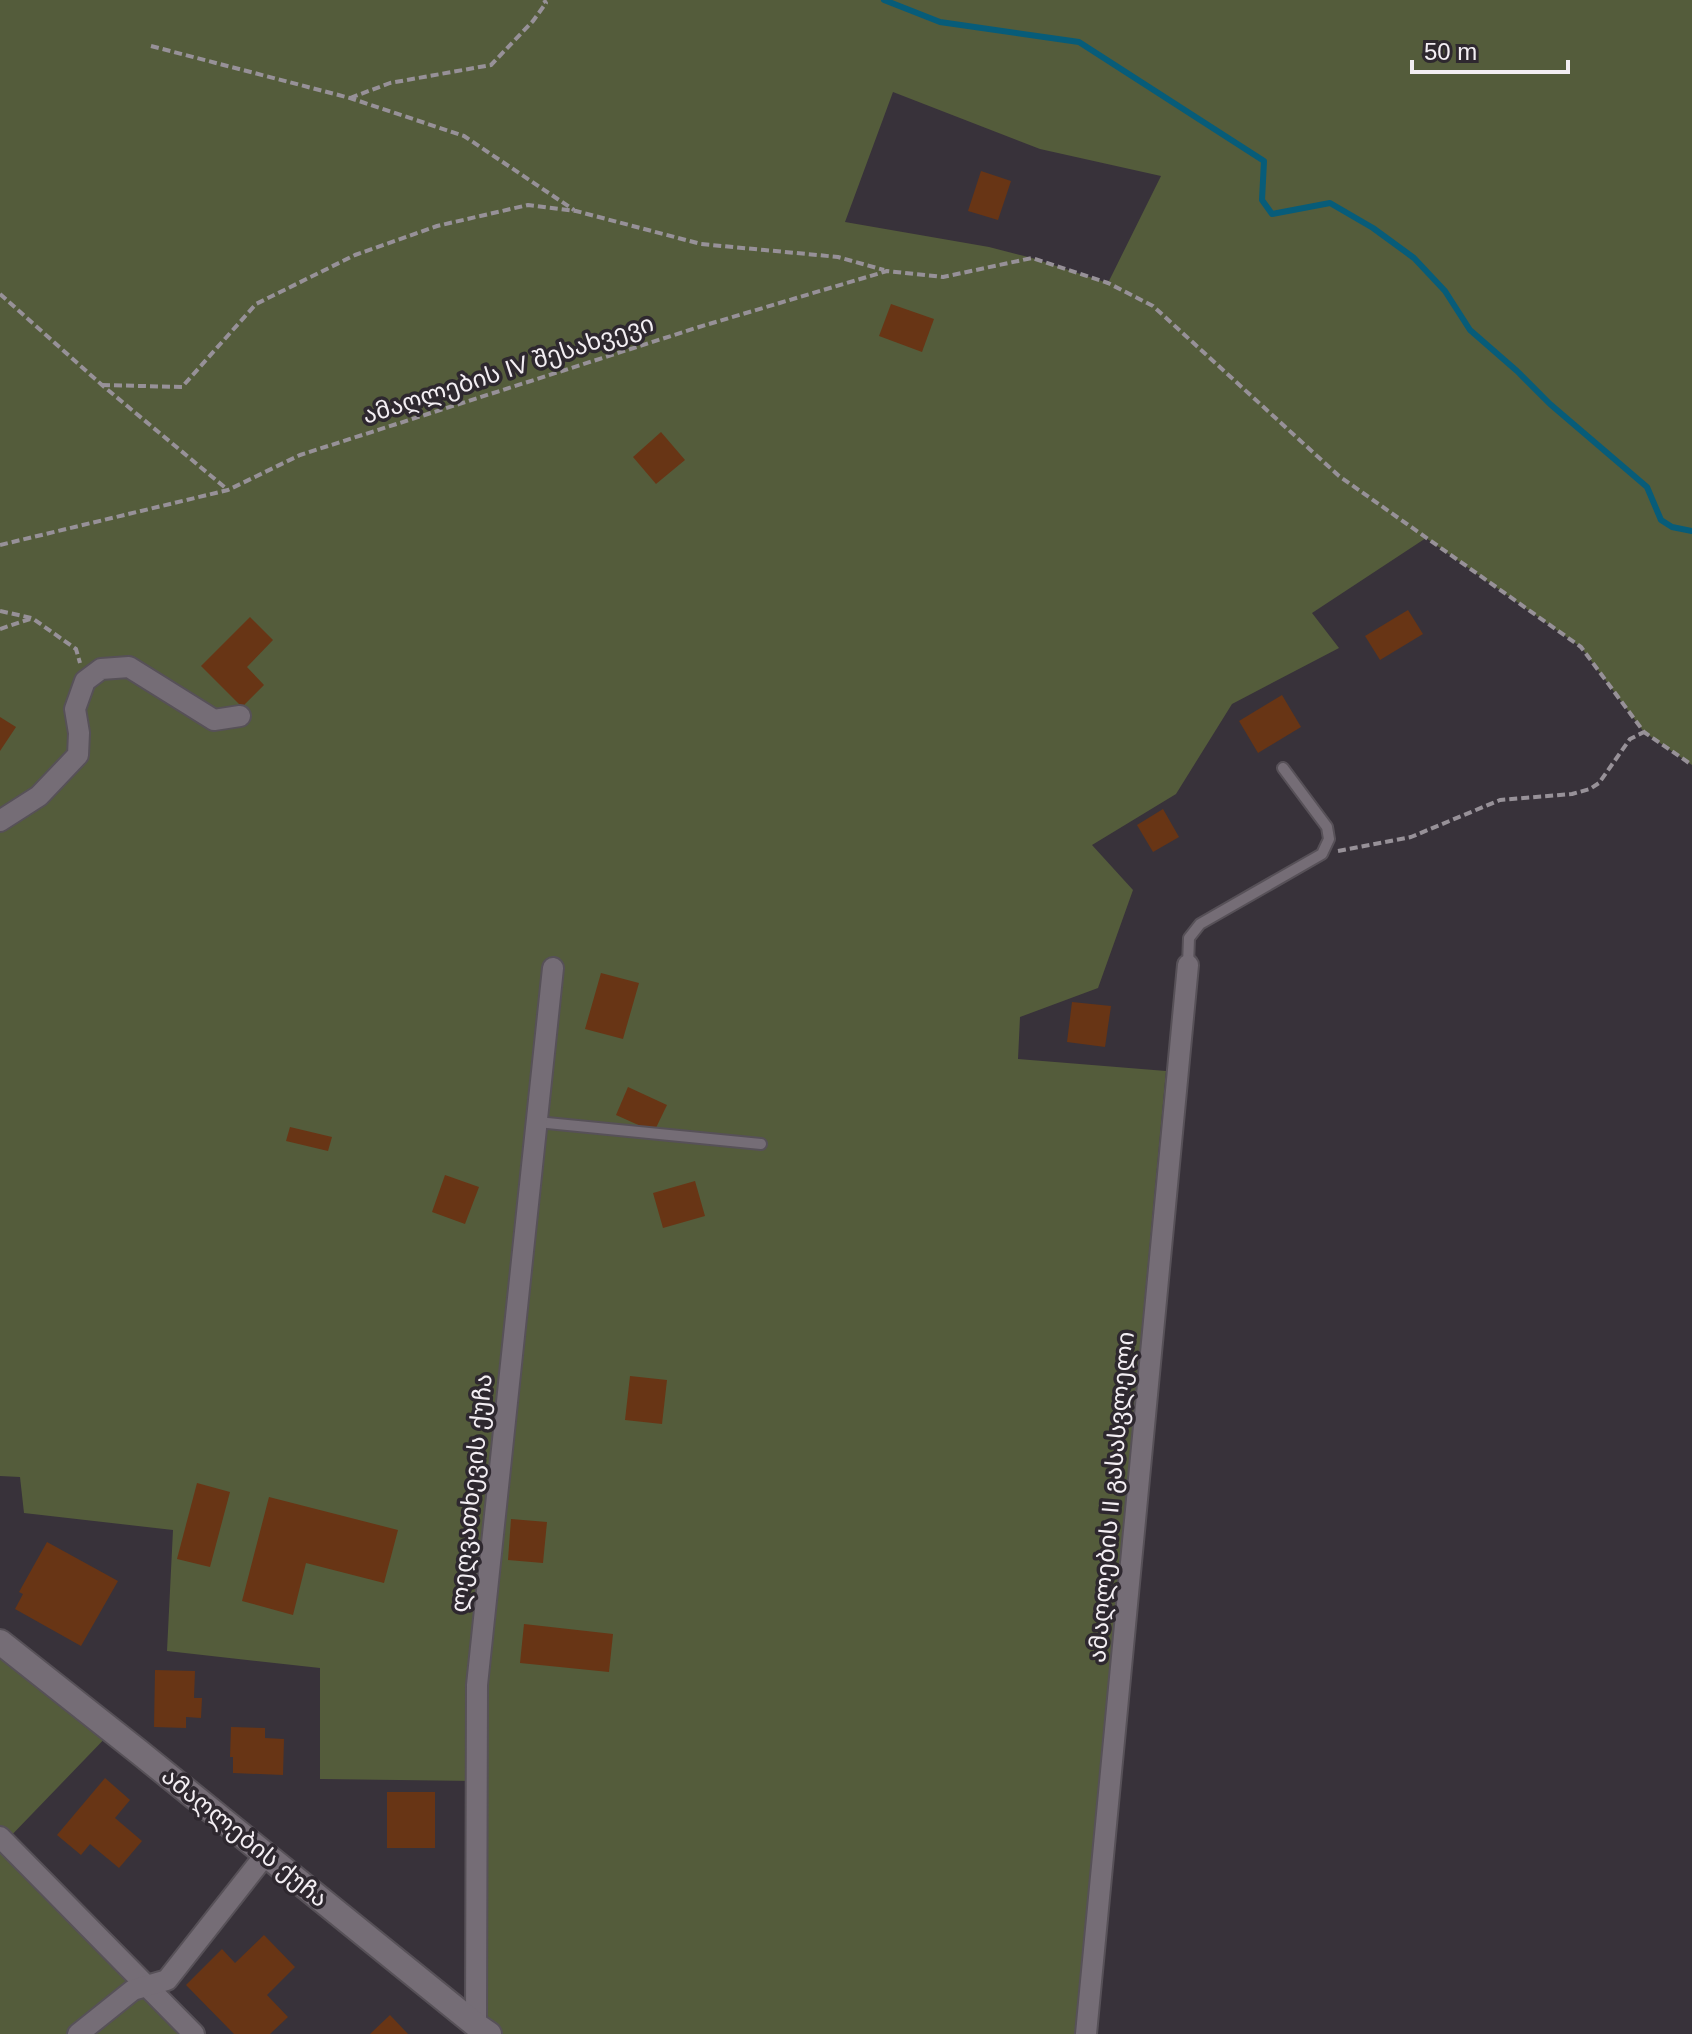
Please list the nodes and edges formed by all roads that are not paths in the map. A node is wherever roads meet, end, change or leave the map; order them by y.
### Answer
1 (240, 716) dead end
2 (1283, 768) dead end
3 (0, 821) edge
4 (1188, 965) joint
5 (553, 968) dead end
6 (537, 1122) junction
7 (761, 1144) dead end
8 (0, 1642) edge
9 (0, 1837) edge
10 (266, 1854) junction
11 (147, 1986) junction
12 (483, 2030) edge
13 (78, 2034) edge
14 (194, 2034) edge
15 (1086, 2034) edge

1 - 3 street
2 - 4 lane
4 - 15 street, ამაღლების II გასასვლელი
5 - 6 street, ლეღვათხევის ქუჩა
6 - 7 lane
6 - 12 street, ლეღვათხევის ქუჩა
8 - 10 street, ამაღლების ქუჩა
9 - 11 street
10 - 11 street
10 - 12 street, ამაღლების ქუჩა
11 - 13 street
11 - 14 street

